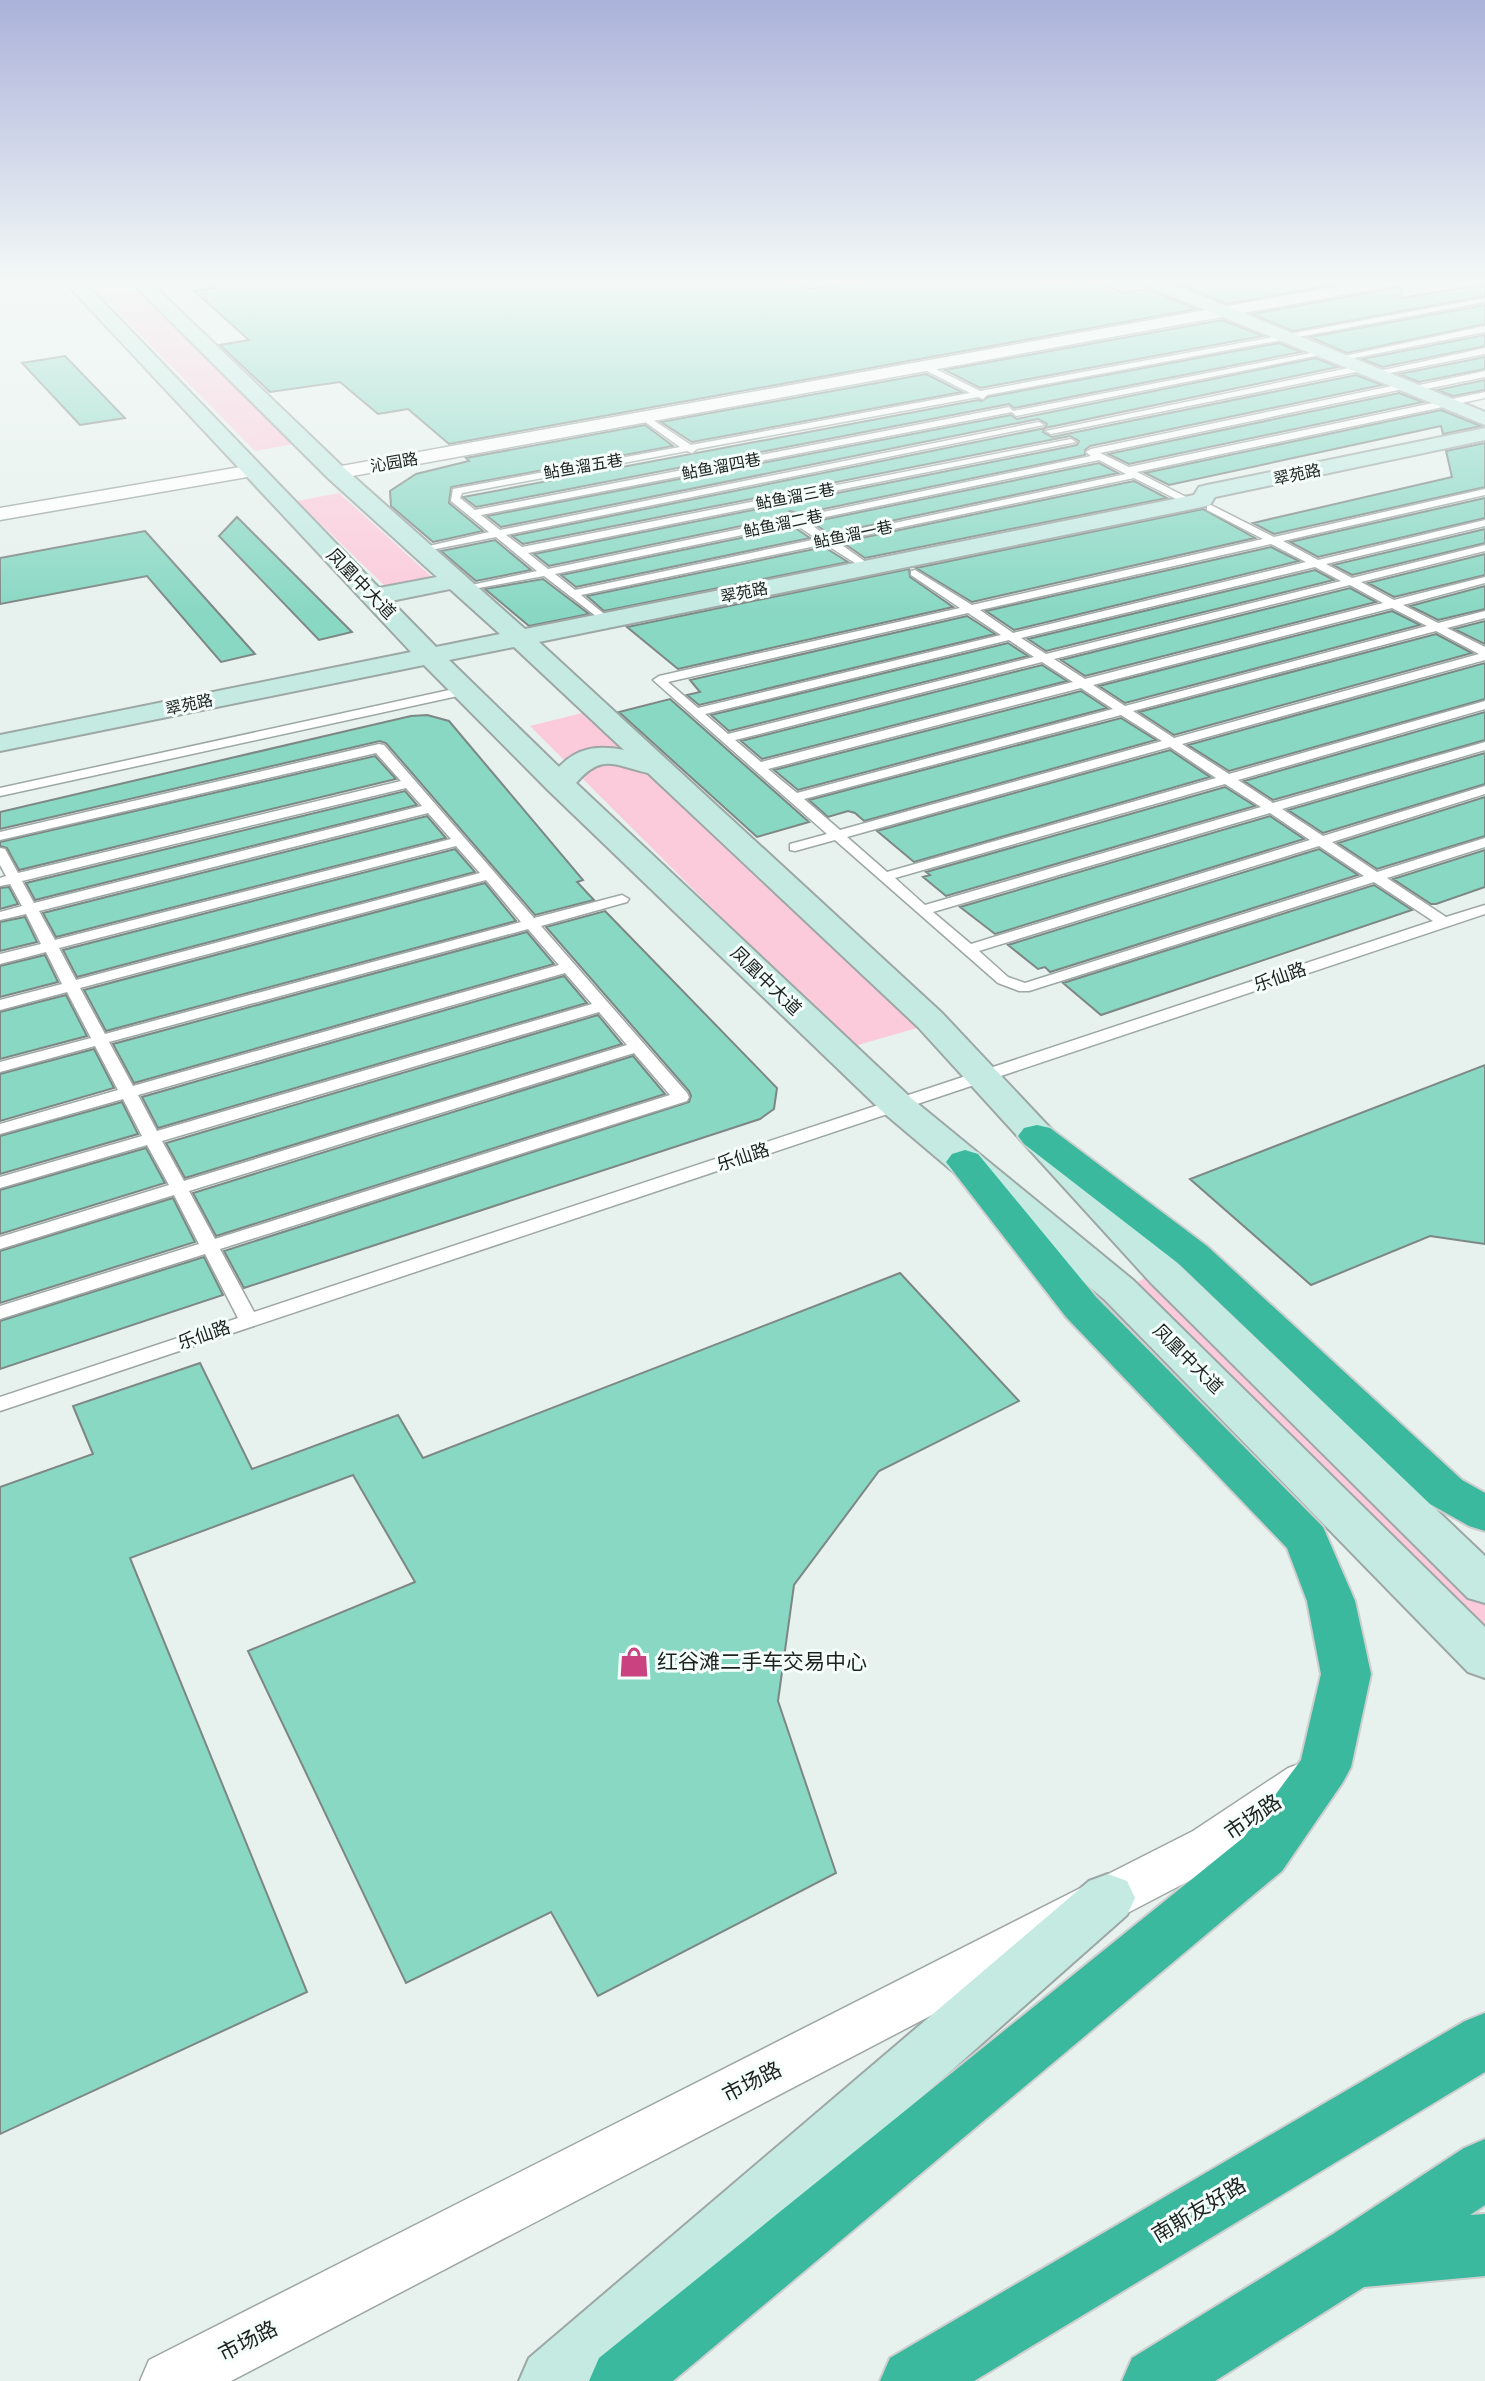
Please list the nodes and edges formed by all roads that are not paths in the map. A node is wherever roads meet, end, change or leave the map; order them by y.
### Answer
1 (176, 390) edge
2 (251, 390) edge
3 (792, 390) edge
4 (971, 390) edge
5 (1000, 390) edge
6 (1136, 390) edge
7 (1268, 390) edge
8 (1394, 390) edge
9 (1416, 390) edge
10 (979, 394) junction
11 (1485, 396) edge
12 (1447, 403) junction
13 (1013, 412) junction
14 (644, 417) junction
15 (1485, 419) edge
16 (1039, 425) junction
17 (1051, 431) junction
18 (1485, 434) edge
19 (1070, 442) junction
20 (689, 447) junction
21 (1485, 450) edge
22 (1096, 454) junction
23 (717, 466) junction
24 (252, 471) junction
25 (336, 473) junction
26 (1131, 473) junction
27 (743, 484) junction
28 (1485, 492) edge
29 (769, 502) junction
30 (1188, 502) junction
31 (1211, 508) junction
32 (473, 513) junction
33 (0, 514) edge
34 (796, 520) junction
35 (1485, 523) edge
36 (497, 532) junction
37 (826, 540) junction
38 (1272, 540) junction
39 (1485, 548) edge
40 (421, 549) junction
41 (520, 551) junction
42 (1316, 563) junction
43 (866, 567) junction
44 (545, 572) junction
45 (915, 573) junction
46 (1485, 580) edge
47 (1351, 582) junction
48 (461, 585) junction
49 (572, 593) junction
50 (374, 597) junction
51 (1393, 604) junction
52 (969, 608) junction
53 (1485, 614) edge
54 (605, 620) junction
55 (1437, 627) junction
56 (1012, 636) junction
57 (527, 645) junction
58 (1485, 654) edge
59 (1046, 658) junction
60 (445, 672) junction
61 (1084, 683) junction
62 (1485, 705) edge
63 (1125, 710) junction
64 (696, 712) junction
65 (726, 738) junction
66 (1172, 741) junction
67 (0, 743) edge
68 (1485, 746) edge
69 (0, 764) edge
70 (657, 766) junction
71 (759, 767) junction
72 (1229, 779) junction
73 (410, 783) junction
74 (559, 785) junction
75 (1485, 790) edge
76 (0, 792) edge
77 (794, 798) junction
78 (432, 808) junction
79 (1273, 808) junction
80 (837, 835) junction
81 (0, 836) edge
82 (460, 841) junction
83 (1323, 841) junction
84 (1485, 842) edge
85 (795, 847) dead end
86 (0, 852) edge
87 (489, 875) junction
88 (1376, 876) junction
89 (884, 877) junction
90 (7, 880) edge
91 (622, 899) dead end
92 (30, 909) junction
93 (1485, 909) edge
94 (923, 910) junction
95 (0, 916) edge
96 (1444, 922) junction
97 (532, 923) junction
98 (49, 946) junction
99 (968, 950) junction
100 (0, 959) edge
101 (569, 967) junction
102 (70, 986) junction
103 (0, 1005) edge
104 (602, 1006) junction
105 (99, 1041) junction
106 (637, 1046) junction
107 (0, 1068) edge
108 (984, 1077) junction
109 (127, 1093) junction
110 (898, 1106) junction
111 (0, 1129) edge
112 (1037, 1136) junction
113 (151, 1138) junction
114 (965, 1162) junction
115 (0, 1183) edge
116 (178, 1188) junction
117 (0, 1243) edge
118 (210, 1246) junction
119 (0, 1313) edge
120 (249, 1320) junction
121 (0, 1404) edge
122 (1485, 1514) edge
123 (1485, 1585) edge
124 (1485, 1658) edge
125 (1325, 1768) junction
126 (1108, 1898) junction
127 (1485, 2040) edge
128 (1485, 2169) edge
129 (1485, 2245) edge
130 (1355, 2256) junction
131 (170, 2381) edge
132 (552, 2381) edge
133 (622, 2381) edge
134 (913, 2381) edge
135 (1156, 2381) edge

1 - 24 main road, 凤凰中大道
2 - 25 main road
3 - 14 street, 沁园路
4 - 10 lane
5 - 10 lane, 鲇鱼溜五巷
6 - 13 lane, 鲇鱼溜四巷
7 - 17 lane
8 - 22 lane, 鲇鱼溜二巷
9 - 12 main road
10 - 13 lane
10 - 20 lane, 鲇鱼溜五巷
11 - 12 lane, 鲇鱼溜一巷
12 - 15 main road
12 - 26 lane, 鲇鱼溜一巷
13 - 16 lane
13 - 23 lane, 鲇鱼溜四巷
14 - 20 lane
14 - 25 street, 沁园路
16 - 17 lane
16 - 27 lane
17 - 19 lane
18 - 30 main road, 翠苑路
19 - 22 lane
19 - 29 lane, 鲇鱼溜三巷
20 - 23 lane
20 - 32 lane, 鲇鱼溜五巷
21 - 31 main road, 翠苑路
22 - 26 lane
22 - 34 lane, 鲇鱼溜二巷
23 - 27 lane
23 - 32 lane, 鲇鱼溜四巷
24 - 33 street
24 - 50 main road, 凤凰中大道
25 - 40 main road
26 - 30 lane
26 - 37 lane, 鲇鱼溜一巷
27 - 29 lane
27 - 36 lane
28 - 38 lane
29 - 34 lane
29 - 41 lane, 鲇鱼溜三巷
30 - 43 main road, 翠苑路
31 - 38 lane
31 - 45 main road, 翠苑路
32 - 36 lane, 鲇鱼溜五巷
34 - 37 lane
34 - 44 lane, 鲇鱼溜二巷
35 - 42 lane
36 - 40 lane
36 - 41 lane, 鲇鱼溜五巷
37 - 43 lane
37 - 49 lane, 鲇鱼溜一巷
38 - 42 lane
38 - 52 lane
39 - 47 lane
40 - 48 main road
41 - 44 lane, 鲇鱼溜五巷
42 - 47 lane
42 - 56 lane
43 - 54 main road, 翠苑路
44 - 48 lane, 鲇鱼溜二巷
44 - 49 lane, 鲇鱼溜五巷
45 - 52 lane
45 - 57 main road, 翠苑路
46 - 51 lane
47 - 51 lane
47 - 59 lane
48 - 50 main road
48 - 57 main road
49 - 54 lane, 鲇鱼溜五巷
50 - 60 main road, 凤凰中大道
51 - 55 lane
51 - 61 lane
52 - 56 lane
52 - 64 lane
53 - 55 lane
54 - 57 main road, 翠苑路
55 - 58 lane
55 - 63 lane
56 - 59 lane
56 - 64 lane
57 - 60 main road, 翠苑路
57 - 70 main road
58 - 66 lane
59 - 61 lane
59 - 65 lane
60 - 67 main road, 翠苑路
60 - 69 main road, 翠苑路
60 - 74 main road, 凤凰中大道
60 - 76 lane
61 - 63 lane
61 - 71 lane
62 - 72 lane
63 - 66 lane
63 - 77 lane
64 - 65 lane
65 - 71 lane
66 - 72 lane
66 - 80 lane
68 - 79 lane
70 - 74 main road
70 - 108 main road
71 - 77 lane
72 - 79 lane
72 - 89 lane
73 - 78 lane
73 - 81 lane
73 - 90 lane
74 - 110 main road, 凤凰中大道
75 - 83 lane
77 - 80 lane
78 - 82 lane
78 - 92 lane
79 - 83 lane
79 - 94 lane
80 - 85 lane
80 - 89 lane
82 - 87 lane
82 - 98 lane
83 - 88 lane
83 - 99 lane
84 - 88 lane
86 - 90 lane
87 - 97 lane
87 - 102 lane
88 - 96 lane
88 - 99 lane
89 - 94 lane
90 - 92 lane
91 - 97 lane
92 - 95 lane
92 - 98 lane
93 - 96 lane, 乐仙路
94 - 99 lane
96 - 108 lane, 乐仙路
97 - 101 lane
97 - 105 lane
98 - 100 lane
98 - 102 lane
101 - 104 lane
101 - 109 lane
102 - 103 lane
102 - 105 lane
104 - 106 lane
104 - 113 lane
105 - 107 lane
105 - 109 lane
106 - 116 lane
106 - 118 lane
108 - 110 lane, 乐仙路
108 - 112 main road
109 - 111 lane
109 - 113 lane
110 - 114 main road, 凤凰中大道
110 - 120 lane, 乐仙路
112 - 122 highway
112 - 123 main road
113 - 115 lane
113 - 116 lane
114 - 124 main road, 凤凰中大道
114 - 125 highway
116 - 117 lane
116 - 118 lane
118 - 119 lane
118 - 120 lane
120 - 121 lane, 乐仙路
125 - 126 street, 市场路
125 - 133 highway
126 - 131 street, 市场路
126 - 132 main road
127 - 134 highway, 南斯友好路
128 - 130 highway
129 - 130 highway
130 - 135 highway

